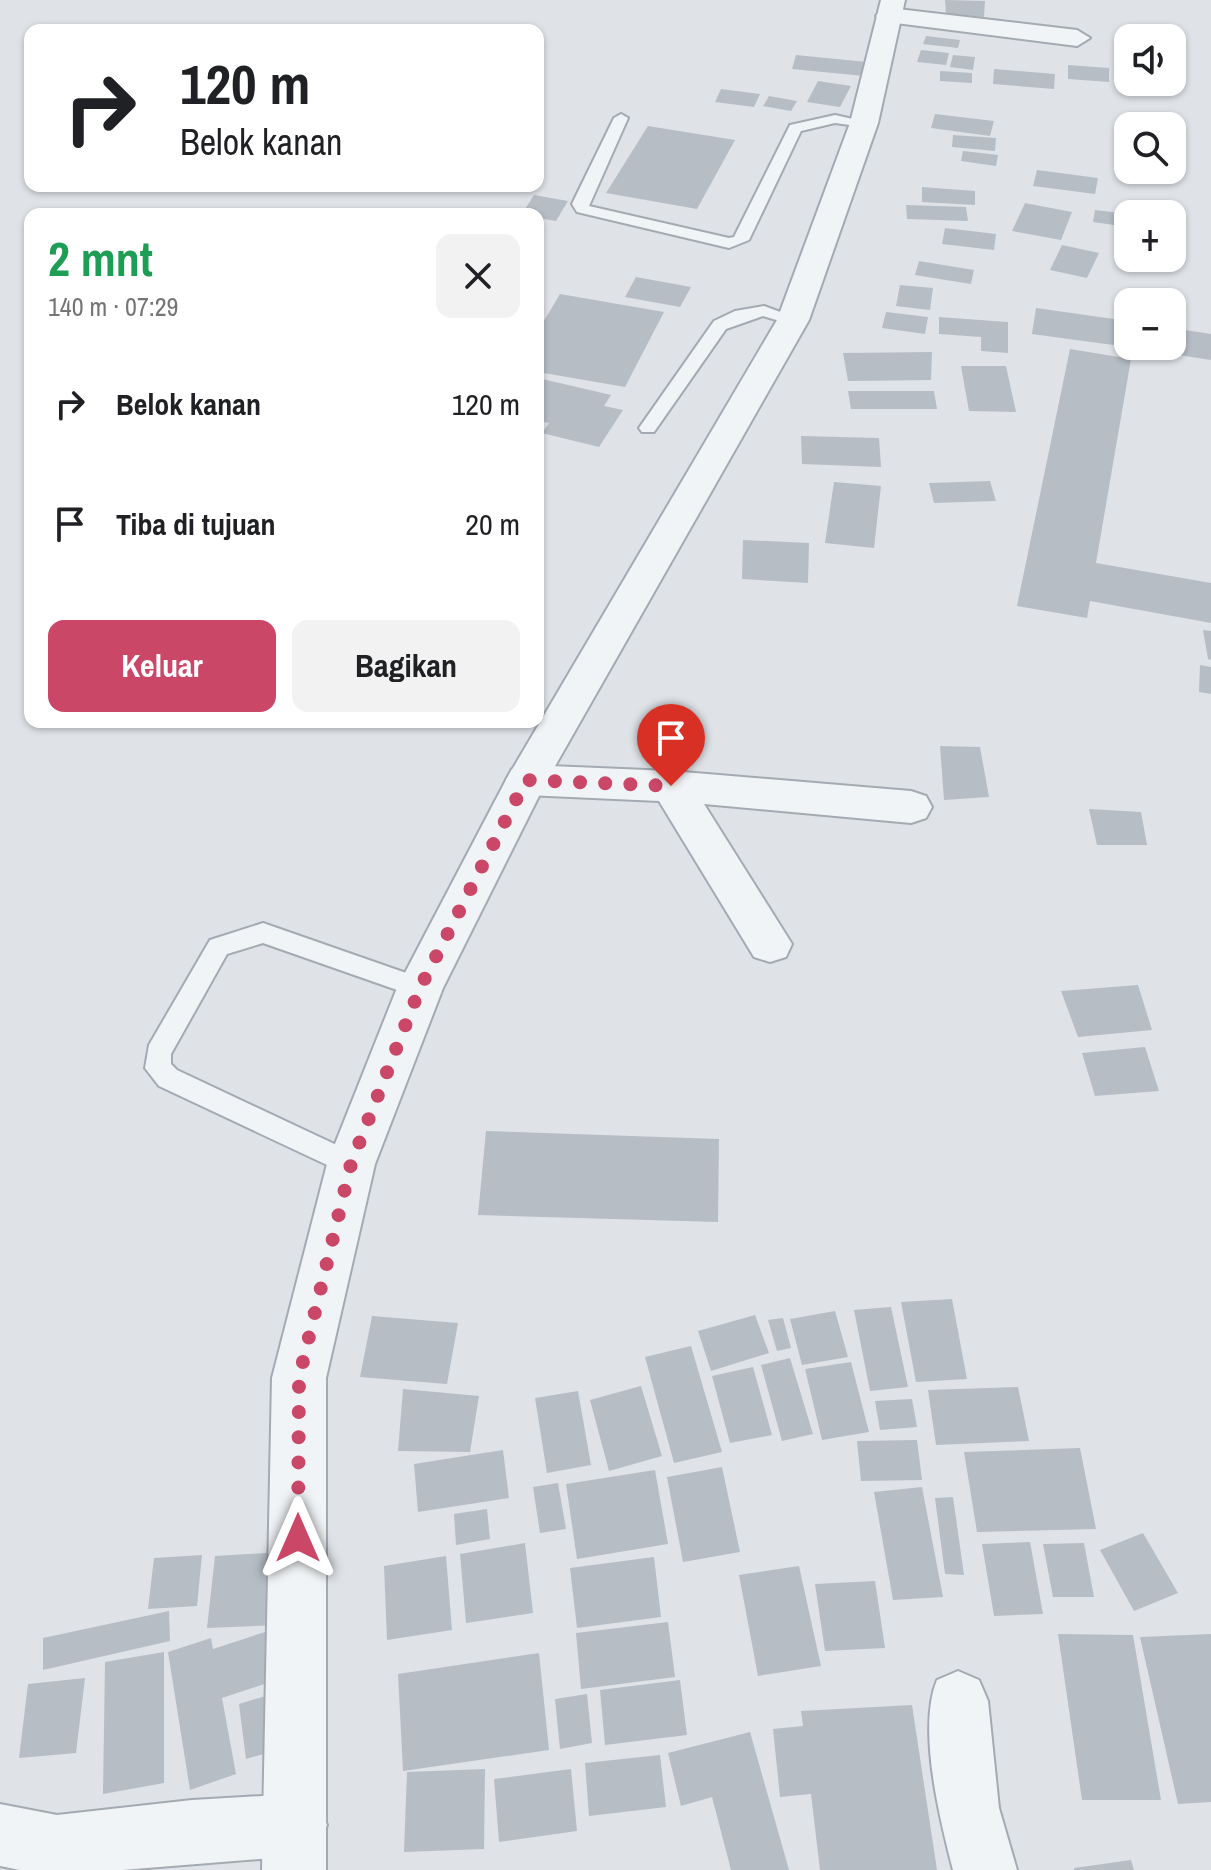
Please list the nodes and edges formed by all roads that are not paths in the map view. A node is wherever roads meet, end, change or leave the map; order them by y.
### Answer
1 (891, 8) edge
2 (1077, 38) dead end
3 (621, 118) dead end
4 (864, 123) junction
5 (793, 320) junction
6 (648, 428) dead end
7 (526, 780) junction
8 (671, 786) junction
9 (911, 807) dead end
10 (770, 944) dead end
11 (420, 988) junction
12 (351, 1164) junction
13 (958, 1701) dead end
14 (0, 1835) edge
15 (295, 1847) edge
16 (985, 1870) edge

1 - 2 street
1 - 4 street
3 - 4 lane
4 - 5 street
5 - 6 lane
5 - 7 street
7 - 8 street
7 - 11 street
8 - 9 street
8 - 10 street
11 - 12 street
11 - 12 lane
12 - 15 street
13 - 16 street
14 - 15 street

